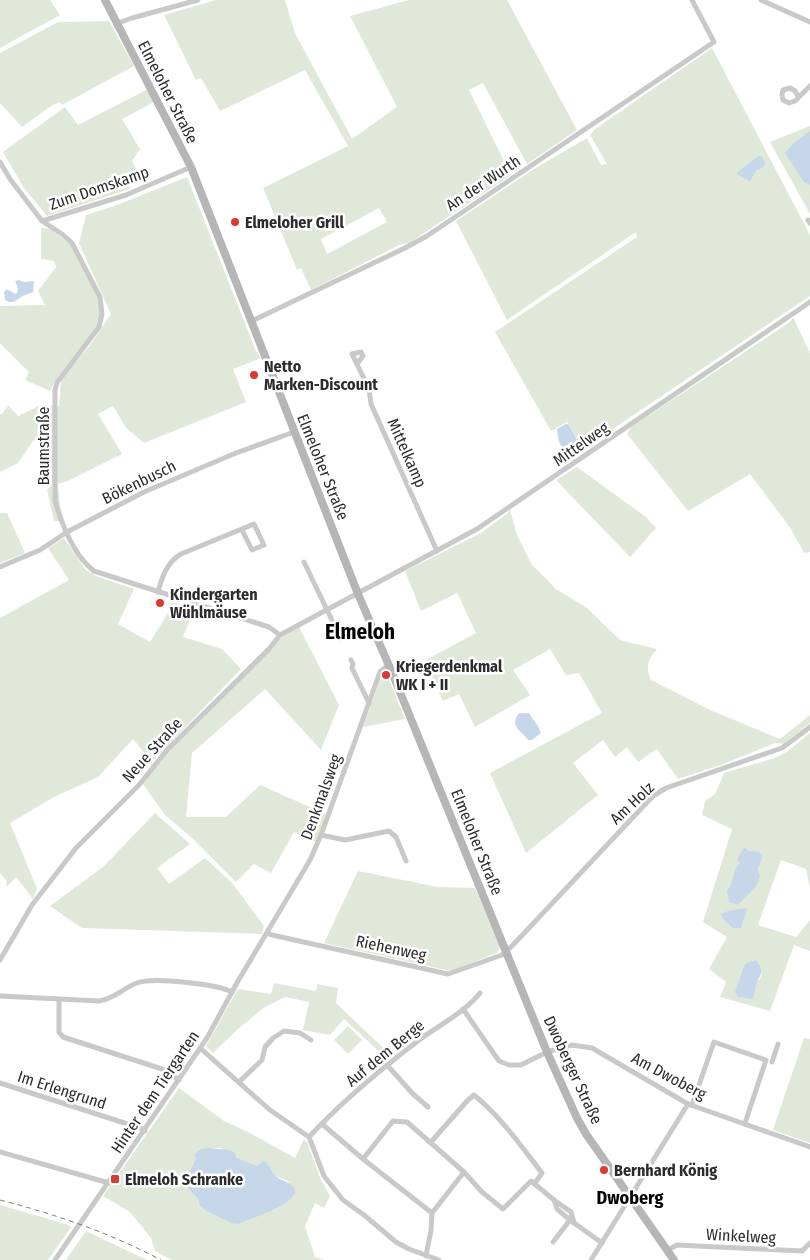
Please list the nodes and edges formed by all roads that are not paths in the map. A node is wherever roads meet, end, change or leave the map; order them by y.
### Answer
1 (106, 0) edge
2 (198, 0) edge
3 (692, 0) edge
4 (761, 0) edge
5 (810, 22) edge
6 (118, 23) junction
7 (810, 86) edge
8 (798, 96) dead end
9 (0, 162) edge
10 (191, 167) junction
11 (42, 220) junction
12 (810, 302) edge
13 (252, 321) junction
14 (357, 364) dead end
15 (294, 432) junction
16 (242, 530) junction
17 (67, 532) junction
18 (437, 551) junction
19 (304, 562) dead end
20 (0, 567) edge
21 (158, 592) junction
22 (358, 594) junction
23 (326, 609) junction
24 (280, 634) junction
25 (341, 639) dead end
26 (352, 660) dead end
27 (388, 665) junction
28 (369, 703) junction
29 (810, 727) edge
30 (321, 836) junction
31 (406, 860) dead end
32 (267, 933) junction
33 (506, 950) junction
34 (510, 959) joint
35 (0, 960) edge
36 (232, 992) junction
37 (480, 993) dead end
38 (0, 996) edge
39 (59, 1000) junction
40 (463, 1009) junction
41 (312, 1040) dead end
42 (778, 1044) dead end
43 (200, 1048) junction
44 (547, 1052) junction
45 (766, 1060) junction
46 (387, 1065) junction
47 (180, 1080) junction
48 (239, 1082) junction
49 (0, 1083) edge
50 (690, 1104) junction
51 (428, 1107) dead end
52 (745, 1123) junction
53 (322, 1124) junction
54 (145, 1131) junction
55 (309, 1137) junction
56 (431, 1142) junction
57 (810, 1147) edge
58 (0, 1152) edge
59 (363, 1159) junction
60 (464, 1172) junction
61 (109, 1183) junction
62 (535, 1183) junction
63 (630, 1198) junction
64 (432, 1213) junction
65 (572, 1222) junction
66 (553, 1242) dead end
67 (602, 1243) junction
68 (810, 1243) edge
69 (668, 1250) junction
70 (426, 1256) junction
71 (55, 1260) edge
72 (439, 1260) edge
73 (592, 1260) edge
74 (674, 1260) edge

1 - 6 street, Elmeloher Straße
2 - 6 street
3 - 13 street, An der Wurth
4 - 5 street
6 - 10 street, Elmeloher Straße
7 - 8 street
9 - 11 street, Baumstraße
10 - 11 street, Zum Domskamp
10 - 13 street, Elmeloher Straße
11 - 17 street, Baumstraße
12 - 18 street, Mittelweg
13 - 15 street, Elmeloher Straße
14 - 18 street, Mittelkamp
15 - 17 street, Bökenbusch
15 - 22 street, Elmeloher Straße
16 - 16 street
16 - 21 street
17 - 20 street, Bökenbusch
17 - 21 street, Baumstraße
18 - 22 street, Mittelweg
19 - 23 street
21 - 24 street, Baumstraße
22 - 23 street, Neue Straße
22 - 27 street, Elmeloher Straße
23 - 24 street, Neue Straße
23 - 25 street
24 - 35 street, Neue Straße
26 - 28 street
27 - 28 street, Denkmalsweg
27 - 33 street, Elmeloher Straße
28 - 30 street, Denkmalsweg
29 - 33 street, Am Holz
30 - 31 street
30 - 32 street, Denkmalsweg
32 - 33 street, Riehenweg
32 - 36 street, Hinter dem Tiergarten
33 - 34 street, Elmeloher Straße
34 - 44 street, Dwoberger Straße
36 - 39 street
36 - 43 street, Hinter dem Tiergarten
37 - 40 street, Auf dem Berge
38 - 39 street
39 - 47 street
40 - 44 street, Am Dwoberg
40 - 46 street, Auf dem Berge
41 - 48 street
42 - 45 street
43 - 47 street, Hinter dem Tiergarten
43 - 48 street
44 - 50 street, Am Dwoberg
44 - 63 street, Dwoberger Straße
45 - 50 street
45 - 52 street
46 - 51 street
46 - 53 street, Auf dem Berge
47 - 54 street, Hinter dem Tiergarten
48 - 55 street
49 - 54 street, Im Erlengrund
50 - 52 street, Am Dwoberg
50 - 63 street
52 - 57 street, Am Dwoberg
53 - 55 street, Auf dem Berge
53 - 59 street
54 - 61 street, Hinter dem Tiergarten
55 - 70 street
56 - 59 street
56 - 60 street
56 - 62 street
58 - 61 street
59 - 64 street
60 - 62 street
60 - 64 street
61 - 71 street, Hinter dem Tiergarten
62 - 65 street
63 - 67 street
63 - 69 street, Dwoberger Straße
64 - 70 street
65 - 66 street
65 - 67 street
67 - 73 street
68 - 69 street, Winkelweg
69 - 74 street, Dwoberger Straße
70 - 72 street

